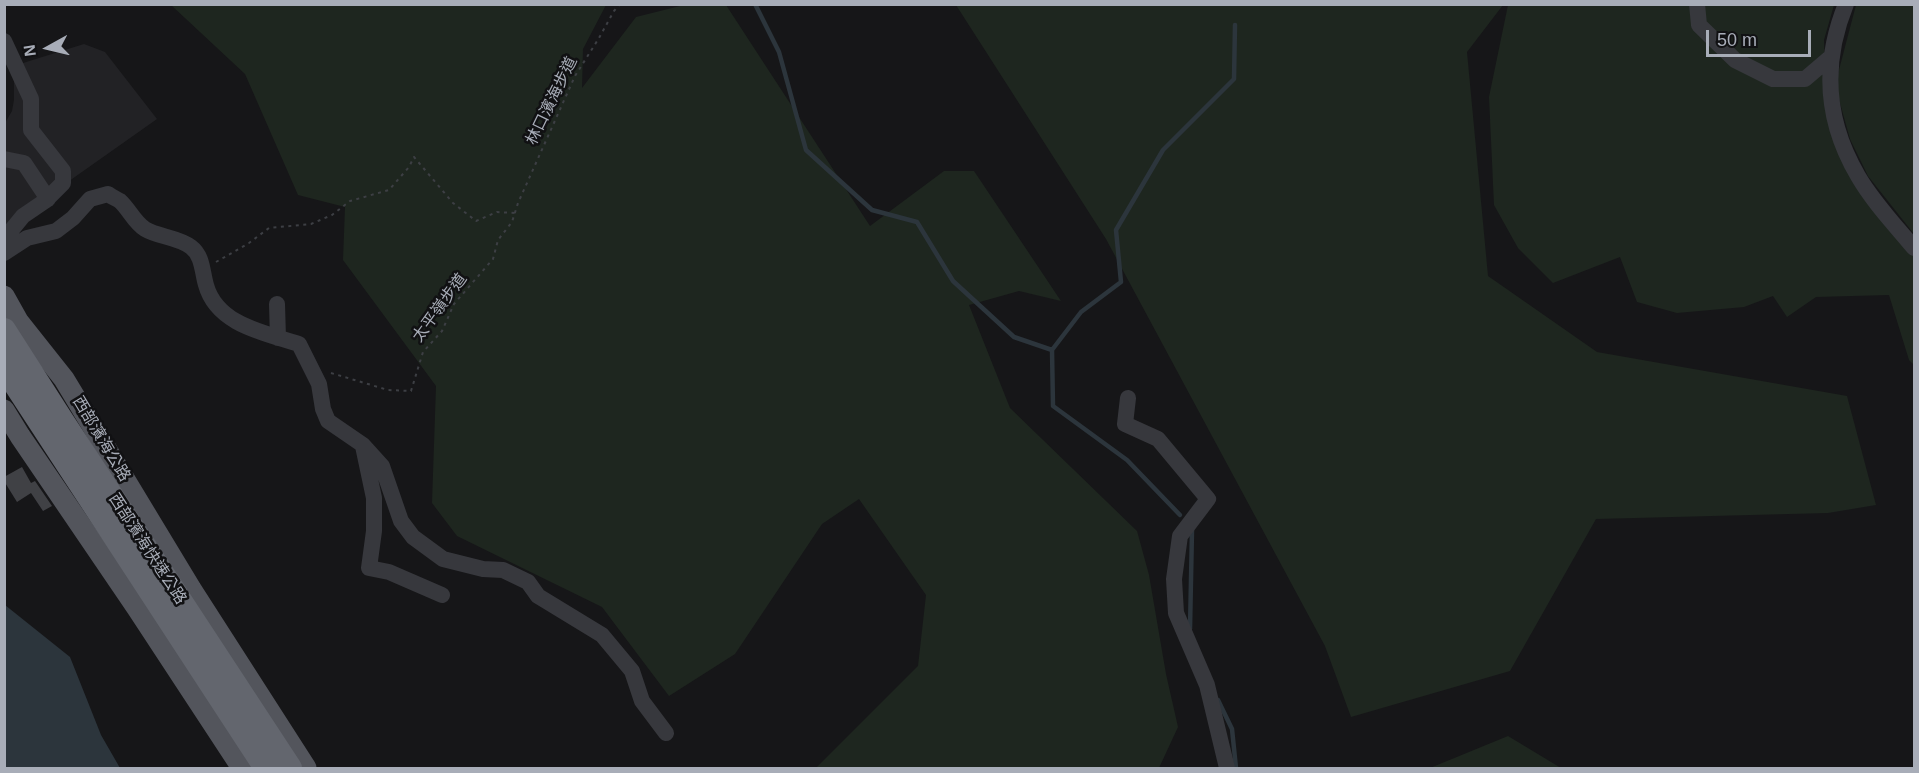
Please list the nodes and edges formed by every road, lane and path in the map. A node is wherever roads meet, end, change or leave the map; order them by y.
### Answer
1 (620, 4) edge
2 (1697, 4) edge
3 (1846, 4) edge
4 (4, 41) edge
5 (1832, 56) junction
6 (4, 159) edge
7 (48, 199) junction
8 (515, 213) junction
9 (1914, 248) edge
10 (5, 253) edge
11 (203, 269) junction
12 (4, 296) edge
13 (278, 304) dead end
14 (11, 325) edge
15 (278, 338) junction
16 (311, 366) junction
17 (4, 367) edge
18 (4, 397) edge
19 (1128, 398) dead end
20 (4, 410) edge
21 (50, 421) junction
22 (363, 445) junction
23 (156, 581) junction
24 (442, 595) dead end
25 (666, 733) dead end
26 (243, 768) edge
27 (266, 768) edge
28 (290, 768) edge
29 (306, 768) edge
30 (1227, 768) edge

1 - 8 path, 林口濱海步道
2 - 5 street
3 - 5 street
4 - 7 street
5 - 9 street
6 - 7 street
7 - 10 street
8 - 11 path
8 - 16 path, 太平嶺步道
10 - 11 street
11 - 15 street
12 - 14 main road, 西部濱海公路
13 - 15 street
14 - 21 highway, 西部濱海快速公路
14 - 23 highway
14 - 29 main road, 西部濱海公路
15 - 16 street
16 - 22 street
17 - 21 highway, 西部濱海快速公路
18 - 23 highway
19 - 30 street
20 - 26 main road
21 - 23 highway, 西部濱海快速公路
22 - 24 street
22 - 25 street
23 - 27 highway, 西部濱海快速公路
23 - 28 highway, 西部濱海快速公路

